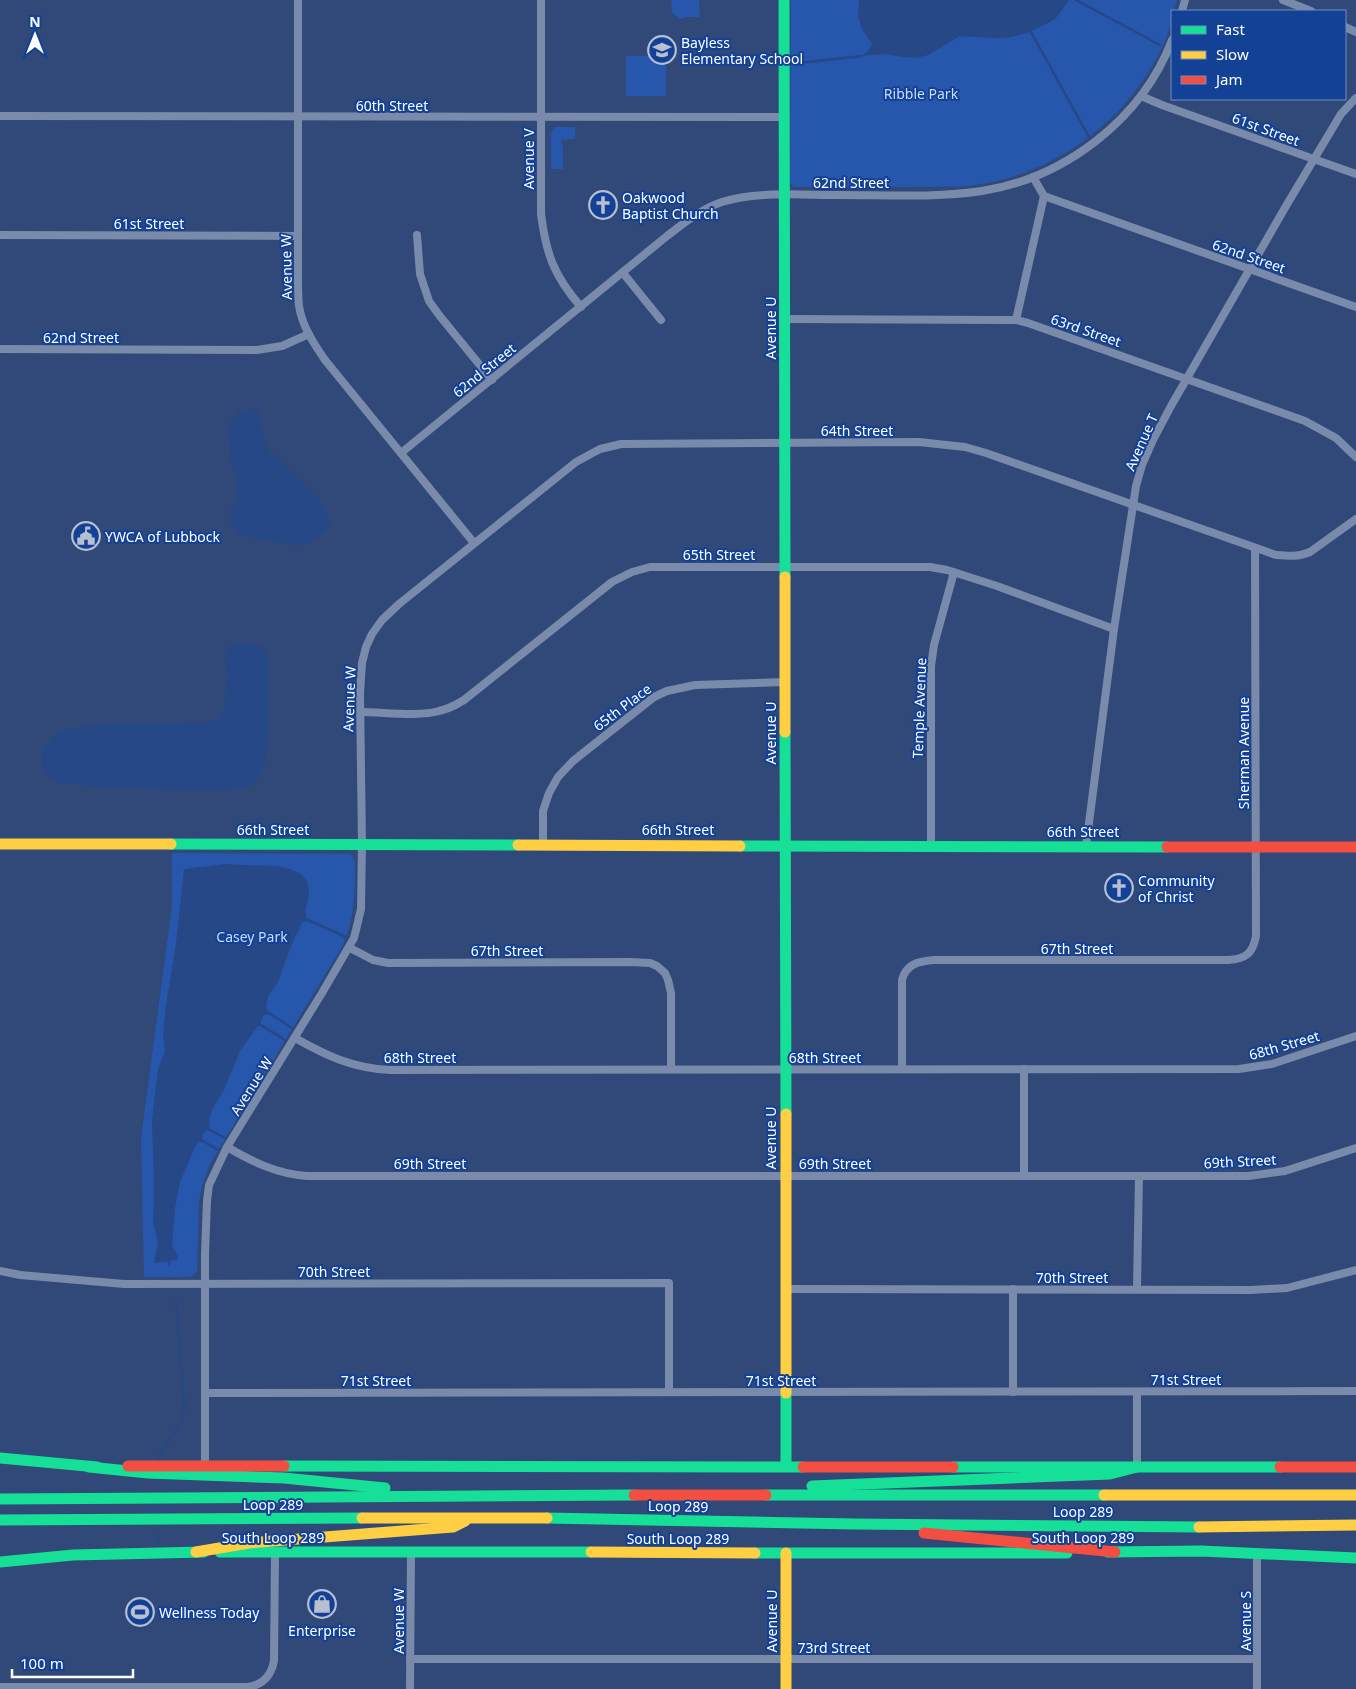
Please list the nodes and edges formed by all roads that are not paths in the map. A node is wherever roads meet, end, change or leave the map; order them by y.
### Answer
1 (298, 0) edge
2 (541, 0) edge
3 (784, 0) edge
4 (1283, 0) edge
5 (1308, 10) edge
6 (1171, 42) edge
7 (1141, 96) junction
8 (1356, 98) edge
9 (0, 116) edge
10 (298, 117) junction
11 (540, 117) junction
12 (784, 117) junction
13 (1314, 160) junction
14 (1356, 174) edge
15 (1033, 177) junction
16 (784, 195) junction
17 (1044, 196) junction
18 (0, 235) edge
19 (416, 235) dead end
20 (298, 236) junction
21 (1250, 269) junction
22 (623, 273) junction
23 (581, 307) junction
24 (1356, 307) edge
25 (785, 319) junction
26 (661, 320) dead end
27 (1016, 320) junction
28 (309, 334) junction
29 (0, 349) edge
30 (1187, 379) junction
31 (492, 380) junction
32 (785, 443) junction
33 (401, 453) junction
34 (1356, 457) edge
35 (1133, 505) junction
36 (1356, 519) edge
37 (474, 543) junction
38 (1255, 548) junction
39 (785, 566) junction
40 (954, 572) junction
41 (1114, 629) junction
42 (785, 682) junction
43 (361, 712) junction
44 (0, 844) edge
45 (362, 844) junction
46 (543, 844) junction
47 (785, 846) junction
48 (1086, 846) junction
49 (1356, 846) edge
50 (931, 847) junction
51 (1257, 847) junction
52 (350, 948) junction
53 (1248, 955) joint
54 (1356, 1036) edge
55 (295, 1038) junction
56 (671, 1069) junction
57 (785, 1069) junction
58 (902, 1069) junction
59 (1024, 1069) junction
60 (227, 1147) junction
61 (1356, 1148) edge
62 (786, 1175) junction
63 (1024, 1176) junction
64 (1138, 1176) junction
65 (1356, 1270) edge
66 (0, 1272) edge
67 (205, 1284) junction
68 (786, 1289) junction
69 (1013, 1289) junction
70 (1137, 1289) junction
71 (669, 1392) junction
72 (786, 1392) junction
73 (1013, 1392) junction
74 (1137, 1392) junction
75 (1356, 1392) edge
76 (206, 1393) junction
77 (0, 1458) edge
78 (206, 1465) junction
79 (786, 1466) junction
80 (88, 1467) junction
81 (1137, 1467) junction
82 (1356, 1467) edge
83 (450, 1495) junction
84 (664, 1495) junction
85 (1356, 1495) edge
86 (0, 1499) edge
87 (474, 1517) junction
88 (0, 1520) edge
89 (854, 1524) junction
90 (1356, 1525) edge
91 (196, 1552) junction
92 (275, 1552) junction
93 (786, 1552) junction
94 (1115, 1552) junction
95 (411, 1553) junction
96 (1257, 1553) junction
97 (1356, 1558) edge
98 (0, 1562) edge
99 (410, 1659) junction
100 (786, 1659) junction
101 (1257, 1659) junction
102 (0, 1687) edge
103 (192, 1688) edge
104 (410, 1689) edge
105 (786, 1689) edge
106 (1257, 1689) edge

1 - 10 street, Avenue W
2 - 11 street, Avenue V
3 - 12 main road, Avenue U
4 - 5 street
6 - 7 street
7 - 13 street, 61st Street
7 - 15 street
8 - 13 street, Avenue T
9 - 10 street, 60th Street
10 - 11 street, 60th Street
10 - 20 street, Avenue W
11 - 12 street, 60th Street
11 - 23 street, Avenue V
12 - 16 main road, Avenue U
13 - 14 street, 61st Street
13 - 21 street, Avenue T
15 - 16 street, 62nd Street
15 - 17 street
16 - 22 street, 62nd Street
16 - 25 main road, Avenue U
17 - 21 street, 62nd Street
17 - 27 street
18 - 20 street, 61st Street
19 - 31 street
20 - 28 street, Avenue W
21 - 24 street, 62nd Street
21 - 30 street, Avenue T
22 - 23 street, 62nd Street
22 - 26 street
23 - 31 street, 62nd Street
25 - 27 street, 63rd Street
25 - 32 main road, Avenue U
27 - 30 street, 63rd Street
28 - 29 street, 62nd Street
28 - 33 street, Avenue W
30 - 34 street, 63rd Street
30 - 35 street, Avenue T
31 - 33 street, 62nd Street
32 - 35 street, 64th Street
32 - 37 street, 64th Street
32 - 39 main road, Avenue U
33 - 37 street, Avenue W
35 - 38 street, 64th Street
35 - 41 street, Avenue T
36 - 38 street, 64th Street
37 - 43 street, Avenue W
38 - 51 street, Sherman Avenue
39 - 40 street, 65th Street
39 - 42 main road, Avenue U
39 - 43 street, 65th Street
40 - 41 street, 65th Street
40 - 50 street, Temple Avenue
41 - 48 street, Avenue T
42 - 46 street, 65th Place
42 - 47 main road, Avenue U
43 - 45 street, Avenue W
44 - 45 main road, 66th Street
45 - 46 main road, 66th Street
45 - 52 street, Avenue W
46 - 47 main road, 66th Street
47 - 50 main road, 66th Street
47 - 57 main road, Avenue U
48 - 50 main road, 66th Street
48 - 51 main road, 66th Street
49 - 51 main road, 66th Street
51 - 53 street, Sherman Avenue
52 - 55 street, Avenue W
52 - 56 street, 67th Street
53 - 58 street, 67th Street
54 - 59 street, 68th Street
55 - 56 street, 68th Street
55 - 60 street, Avenue W
56 - 57 street, 68th Street
57 - 58 street, 68th Street
57 - 62 main road, Avenue U
58 - 59 street, 68th Street
59 - 63 street
60 - 62 street, 69th Street
60 - 67 street, Avenue W
61 - 64 street, 69th Street
62 - 63 street, 69th Street
62 - 68 main road, Avenue U
63 - 64 street, 69th Street
64 - 70 street
65 - 70 street, 70th Street
66 - 67 street, 70th Street
67 - 71 street, 70th Street
67 - 76 street, Avenue W
68 - 69 street, 70th Street
68 - 72 main road, Avenue U
69 - 70 street, 70th Street
69 - 73 street
71 - 72 street, 71st Street
71 - 76 street, 71st Street
72 - 73 street, 71st Street
72 - 79 main road, Avenue U
73 - 74 street, 71st Street
74 - 75 street, 71st Street
74 - 81 street
76 - 78 street, Avenue W
77 - 80 main road
78 - 79 main road
78 - 80 main road
79 - 81 main road
80 - 83 main road
81 - 82 main road
81 - 84 main road
83 - 84 main road, Loop 289
83 - 86 main road, Loop 289
84 - 85 main road, Loop 289
87 - 88 main road, Loop 289
87 - 89 main road, Loop 289
87 - 91 main road
89 - 90 main road, Loop 289
89 - 94 main road
91 - 92 main road, South Loop 289
91 - 98 main road, South Loop 289
92 - 95 main road, South Loop 289
92 - 103 street
93 - 94 main road, South Loop 289
93 - 95 main road, South Loop 289
93 - 100 main road, Avenue U
94 - 96 main road, South Loop 289
95 - 99 street, Avenue W
96 - 97 main road, South Loop 289
96 - 101 street, Avenue S
99 - 100 street, 73rd Street
99 - 104 street, Avenue W
100 - 101 street, 73rd Street
100 - 105 main road, Avenue U
101 - 106 street, Avenue S
102 - 103 street

